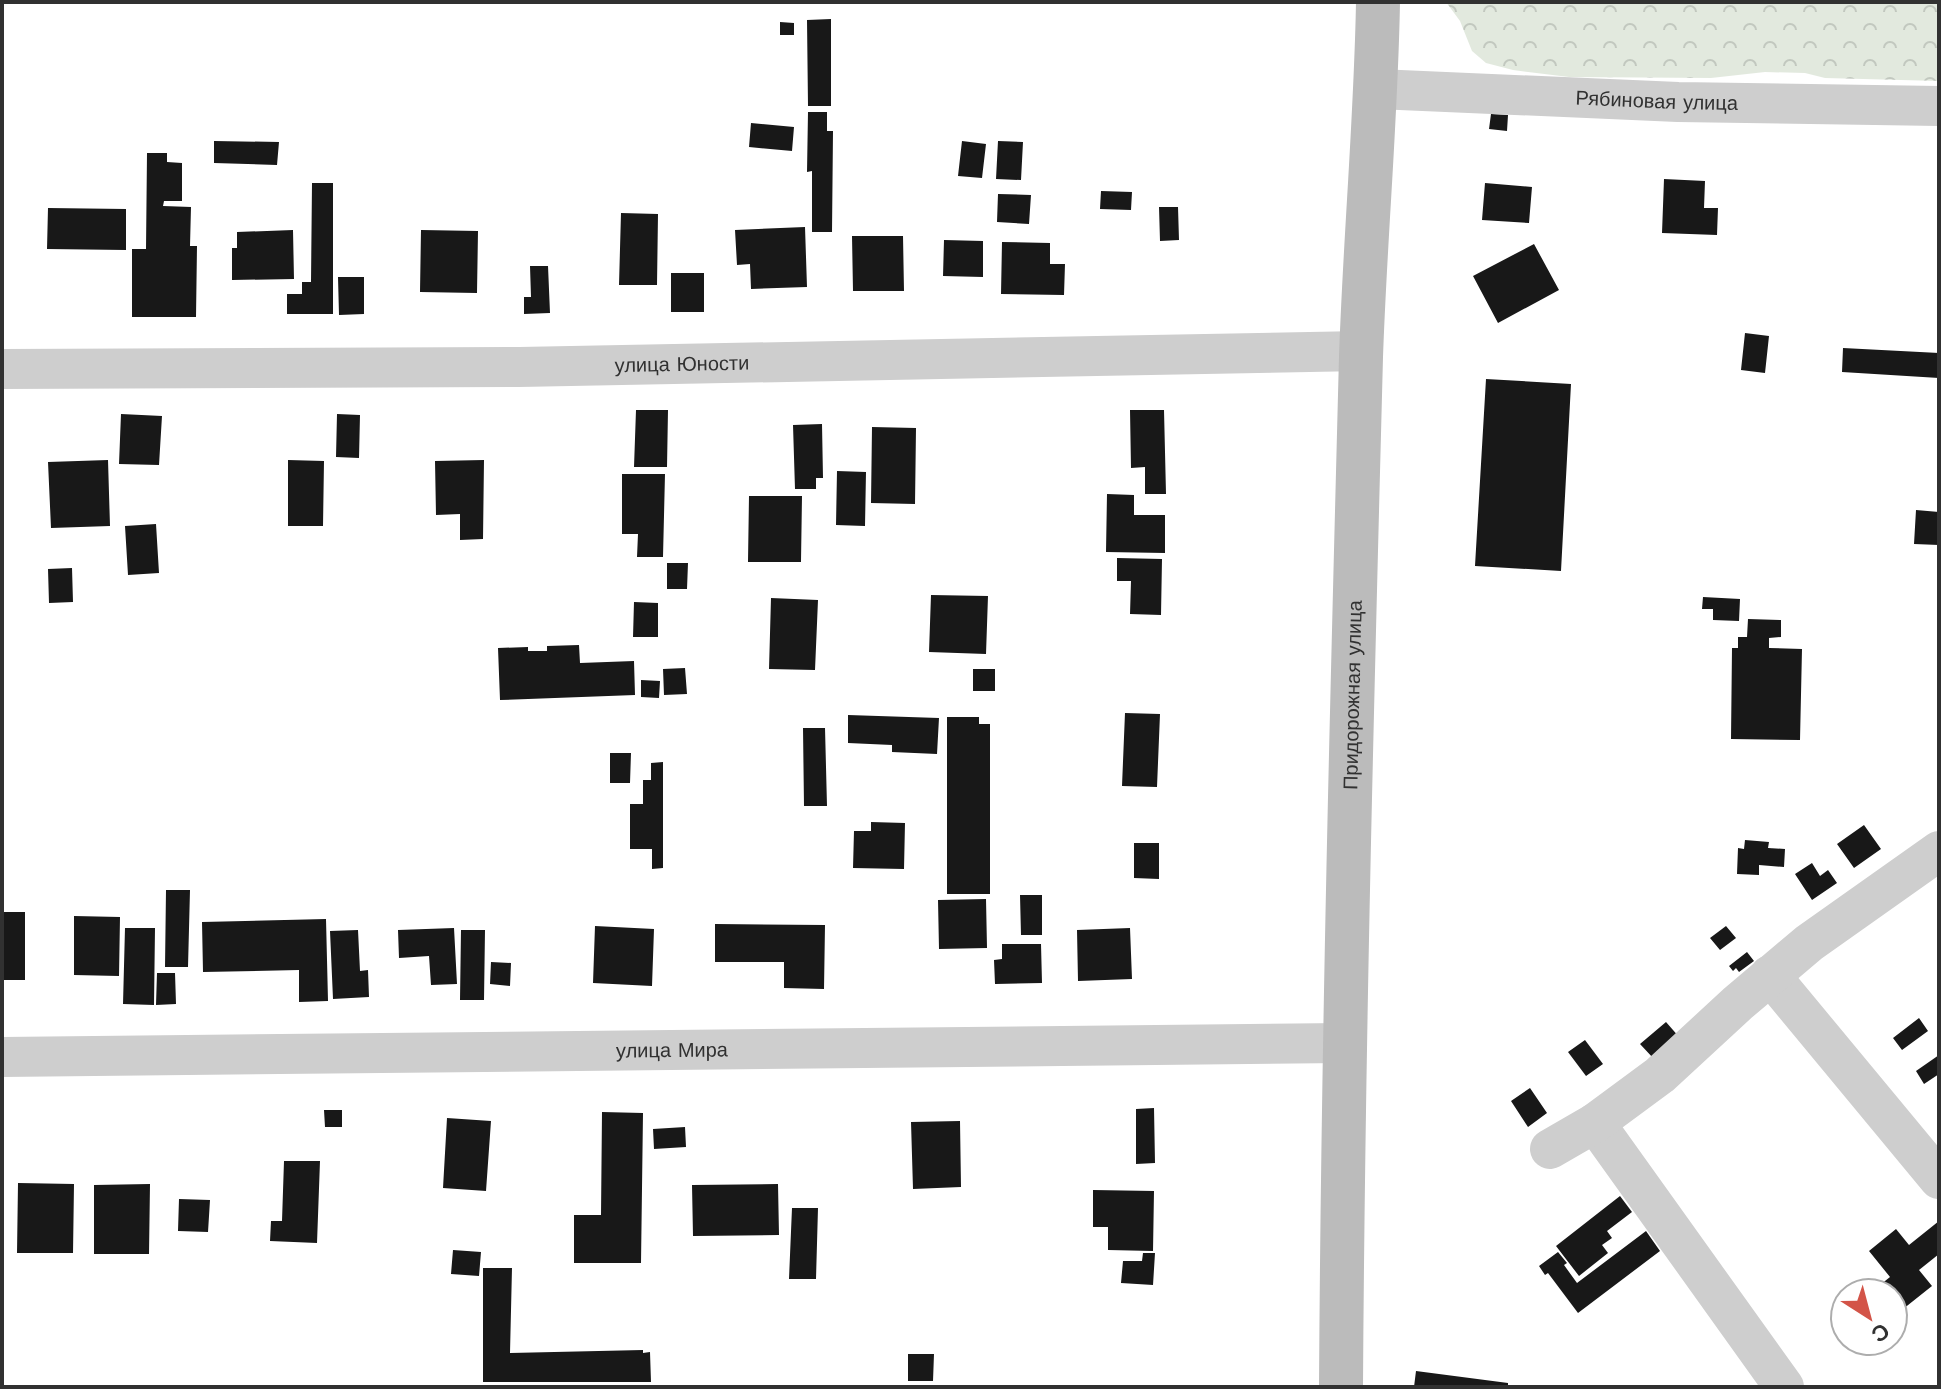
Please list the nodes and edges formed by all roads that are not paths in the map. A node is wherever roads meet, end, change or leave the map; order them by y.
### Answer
1 (1378, 2) edge
2 (1377, 89) junction
3 (1939, 106) edge
4 (1362, 351) junction
5 (2, 369) edge
6 (1939, 851) edge
7 (1770, 975) junction
8 (1343, 1043) junction
9 (2, 1057) edge
10 (1595, 1123) junction
11 (1550, 1149) dead end
12 (1939, 1179) edge
13 (1341, 1387) edge
14 (1784, 1387) edge

1 - 2 street, Придорожная улица
2 - 3 street, Рябиновая улица
2 - 4 street, Придорожная улица
4 - 5 street, улица Юности
4 - 8 street, Придорожная улица
6 - 7 street
7 - 10 street
7 - 12 street
8 - 9 street, улица Мира
8 - 13 street, Придорожная улица
10 - 11 street
10 - 14 street

